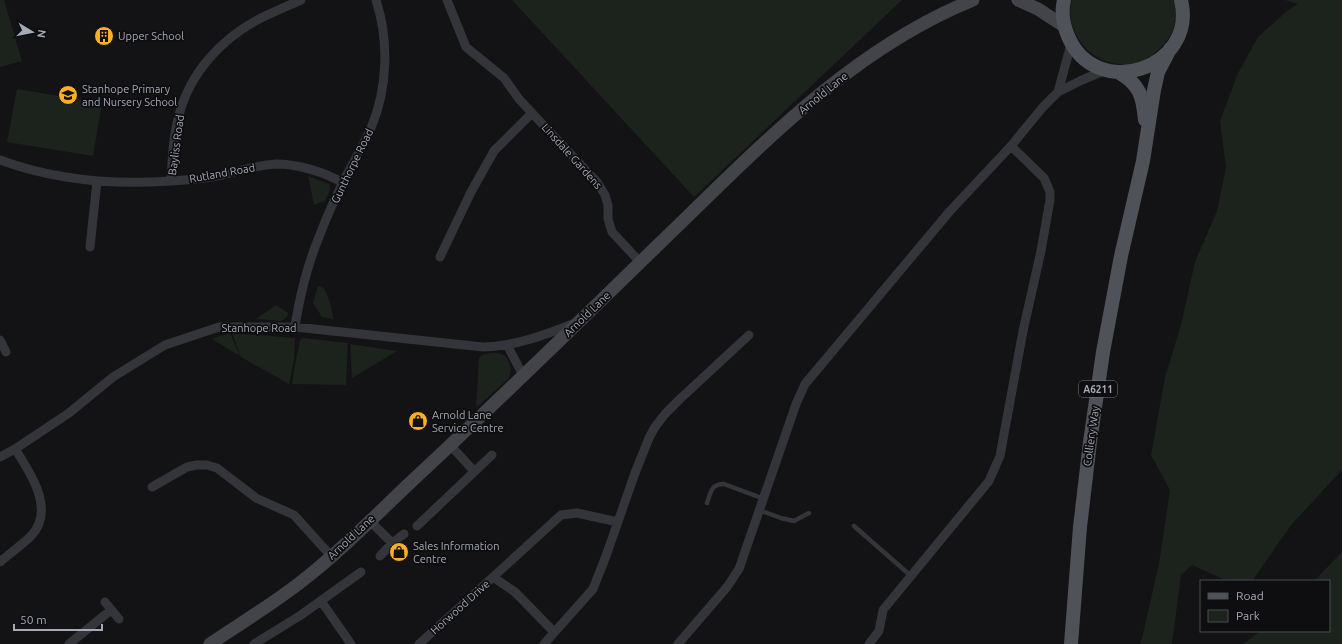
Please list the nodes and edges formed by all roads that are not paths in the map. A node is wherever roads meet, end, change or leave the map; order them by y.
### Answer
1 (301, 0) edge
2 (376, 0) edge
3 (447, 0) edge
4 (1018, 0) edge
5 (1064, 0) edge
6 (1181, 0) edge
7 (965, 2) edge
8 (1064, 26) junction
9 (1071, 44) junction
10 (1170, 50) junction
11 (1112, 71) junction
12 (1058, 92) junction
13 (532, 113) junction
14 (1147, 136) junction
15 (1011, 146) junction
16 (0, 160) edge
17 (97, 181) junction
18 (171, 182) junction
19 (343, 183) junction
20 (90, 247) dead end
21 (440, 257) dead end
22 (641, 263) junction
23 (580, 321) junction
24 (295, 327) junction
25 (749, 335) dead end
26 (0, 340) edge
27 (507, 345) junction
28 (6, 352) dead end
29 (523, 375) junction
30 (450, 445) junction
31 (14, 449) junction
32 (492, 455) dead end
33 (0, 457) edge
34 (474, 471) junction
35 (152, 487) dead end
36 (764, 498) junction
37 (707, 503) dead end
38 (759, 510) junction
39 (809, 513) dead end
40 (369, 520) junction
41 (618, 522) junction
42 (417, 526) dead end
43 (854, 526) dead end
44 (404, 534) dead end
45 (392, 544) junction
46 (331, 556) junction
47 (380, 556) dead end
48 (0, 562) edge
49 (361, 572) dead end
50 (911, 576) junction
51 (493, 577) junction
52 (321, 601) junction
53 (105, 602) dead end
54 (111, 610) junction
55 (119, 620) dead end
56 (554, 632) junction
57 (69, 644) edge
58 (210, 644) edge
59 (254, 644) edge
60 (351, 644) edge
61 (419, 644) edge
62 (544, 644) edge
63 (678, 644) edge
64 (869, 644) edge
65 (1071, 644) edge

1 - 18 street, Bayliss Road
2 - 19 street, Gunthorpe Road
3 - 13 street, Linsdale Gardens
4 - 8 street
5 - 8 main road
6 - 10 main road, Colliery Way
7 - 22 street, Arnold Lane
8 - 9 main road
9 - 11 main road, Colliery Way
9 - 12 street
10 - 11 main road
10 - 14 main road, Colliery Way / A6211
11 - 12 street
11 - 14 main road, Colliery Way / A6211
12 - 15 street
13 - 21 street
13 - 22 street, Linsdale Gardens
14 - 65 main road, Colliery Way / A6211
15 - 36 street
15 - 50 street
16 - 17 street, Rutland Road
17 - 18 street, Rutland Road
17 - 20 street
18 - 19 street, Rutland Road
19 - 24 street, Gunthorpe Road
22 - 23 street, Arnold Lane
23 - 27 street, Stanhope Road
23 - 29 street, Arnold Lane
24 - 27 street, Stanhope Road
24 - 31 street, Stanhope Road
25 - 41 street
26 - 28 street
27 - 29 street
29 - 30 street, Arnold Lane
30 - 34 street
30 - 40 street, Arnold Lane
31 - 33 street, Stanhope Road
31 - 48 street
32 - 34 street
34 - 42 street
35 - 46 street
36 - 37 lane
36 - 38 street
38 - 39 lane
38 - 63 street
40 - 45 street
40 - 46 street, Arnold Lane
41 - 51 street
41 - 56 street
43 - 50 lane
44 - 45 street
45 - 47 street
46 - 58 street, Arnold Lane
49 - 52 street
50 - 64 street
51 - 56 street, Horwood Drive
51 - 61 street, Horwood Drive
52 - 59 street
52 - 60 street
53 - 54 street
54 - 55 street
54 - 57 street
56 - 62 street

